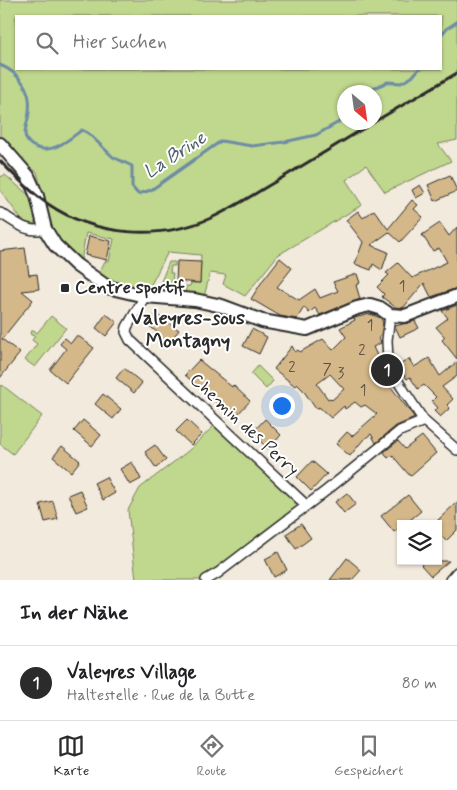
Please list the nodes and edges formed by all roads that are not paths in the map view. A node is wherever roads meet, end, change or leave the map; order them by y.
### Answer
1 (0, 144) edge
2 (0, 213) edge
3 (45, 229) junction
4 (144, 296) junction
5 (457, 296) edge
6 (390, 315) junction
7 (424, 421) junction
8 (457, 450) edge
9 (306, 505) junction
10 (457, 572) edge
11 (206, 580) edge
12 (450, 580) edge

1 - 3 street
2 - 3 street
3 - 4 street
4 - 6 street
4 - 9 street, Chemin des Perry
5 - 6 street
6 - 7 street
7 - 8 street
7 - 9 street
9 - 11 street
10 - 12 street

